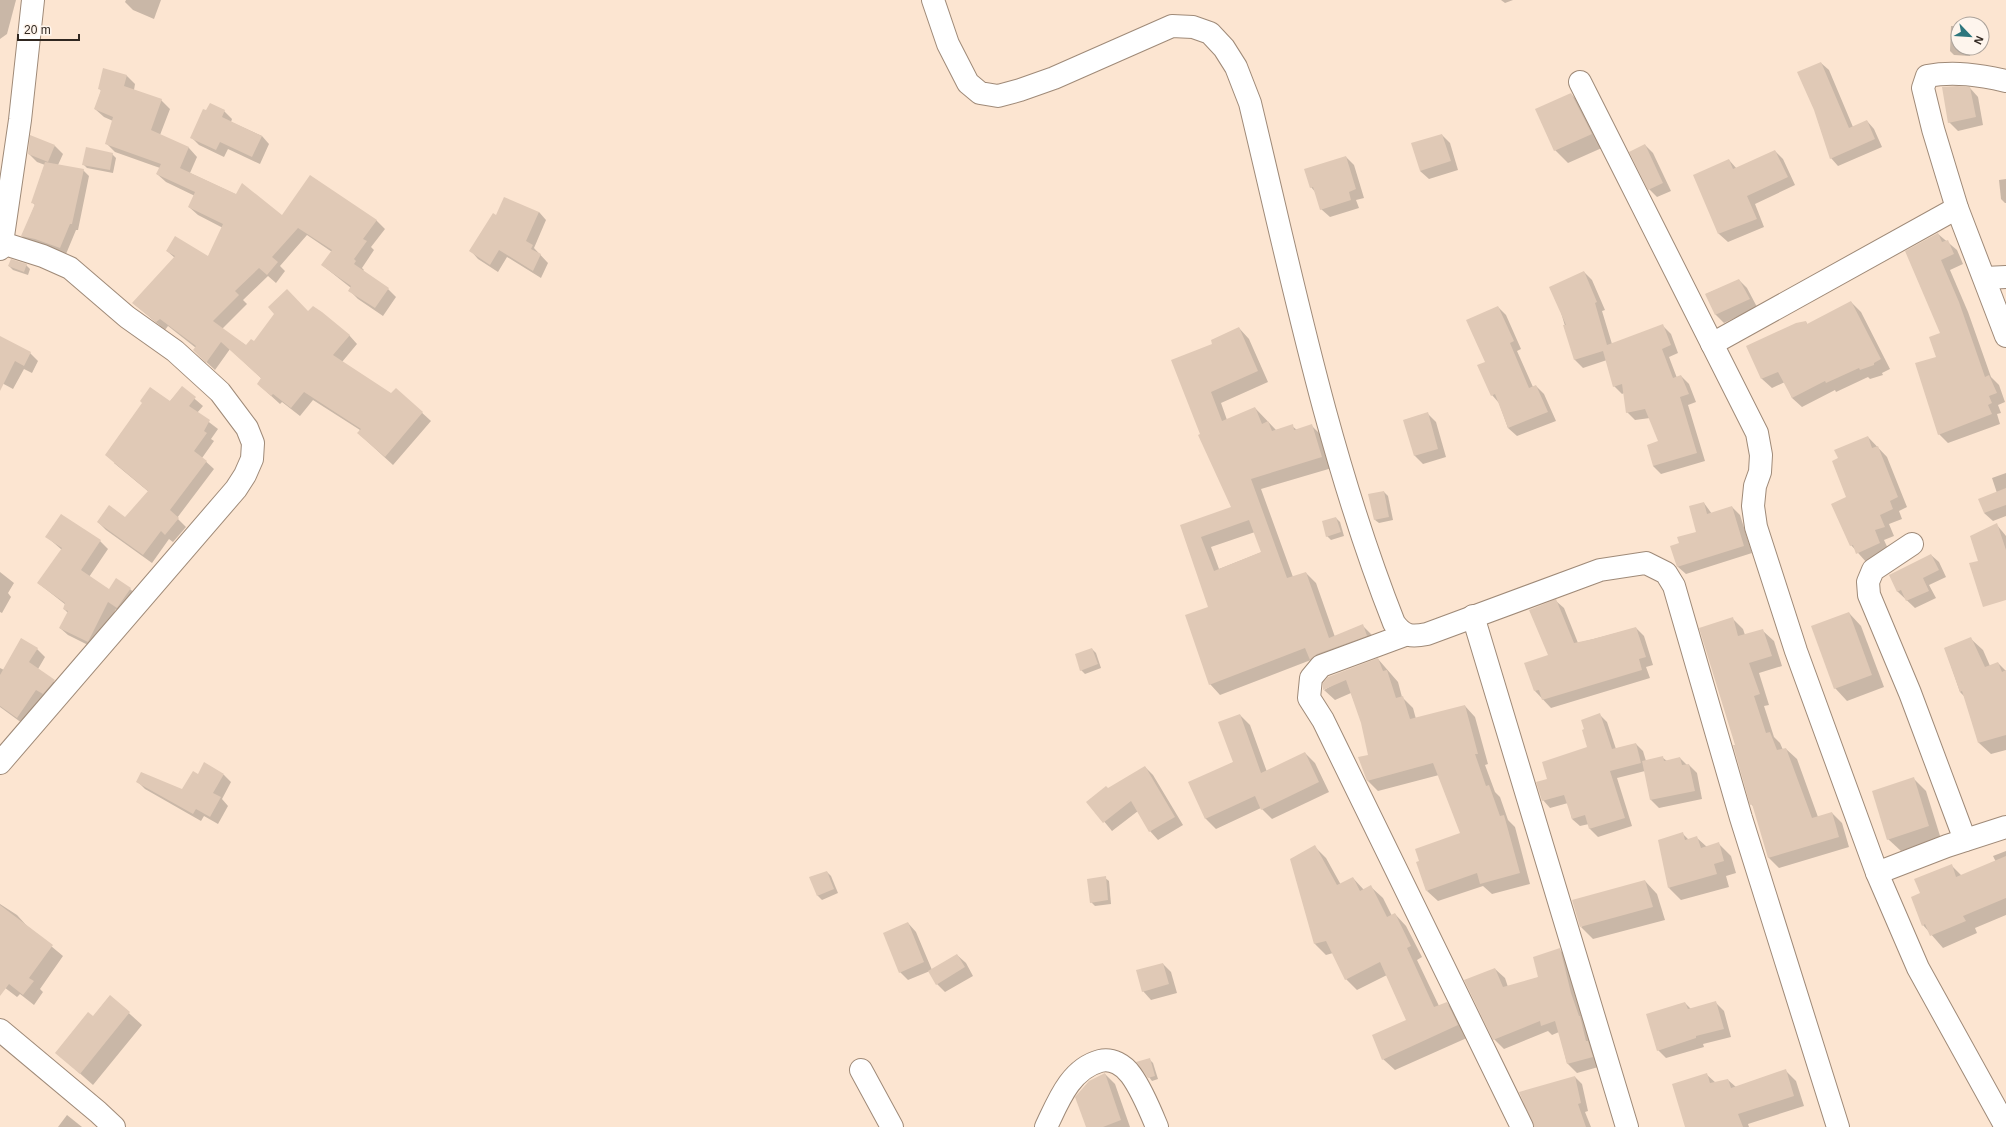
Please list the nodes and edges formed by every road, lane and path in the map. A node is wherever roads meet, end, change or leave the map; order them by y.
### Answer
1 (33, 0) edge
2 (933, 0) edge
3 (2006, 81) edge
4 (1580, 82) dead end
5 (1957, 208) junction
6 (1, 246) edge
7 (1996, 278) edge
8 (2006, 336) edge
9 (1712, 344) junction
10 (1912, 544) dead end
11 (1473, 616) junction
12 (1405, 635) junction
13 (0, 763) edge
14 (2006, 827) edge
15 (1965, 840) junction
16 (1877, 873) junction
17 (0, 1030) edge
18 (862, 1070) dead end
19 (114, 1127) edge
20 (892, 1127) edge
21 (1046, 1127) edge
22 (1157, 1127) edge
23 (1522, 1127) edge
24 (1627, 1127) edge
25 (1838, 1127) edge
26 (2006, 1127) edge

1 - 6 street
2 - 12 street
3 - 5 street
4 - 9 street
5 - 7 street
5 - 9 street
6 - 13 street
7 - 8 street
9 - 16 street
10 - 15 street
11 - 12 street
11 - 24 street
11 - 25 street
12 - 23 street
14 - 15 street
15 - 16 street
16 - 26 street
17 - 19 street
18 - 20 street
21 - 22 street

